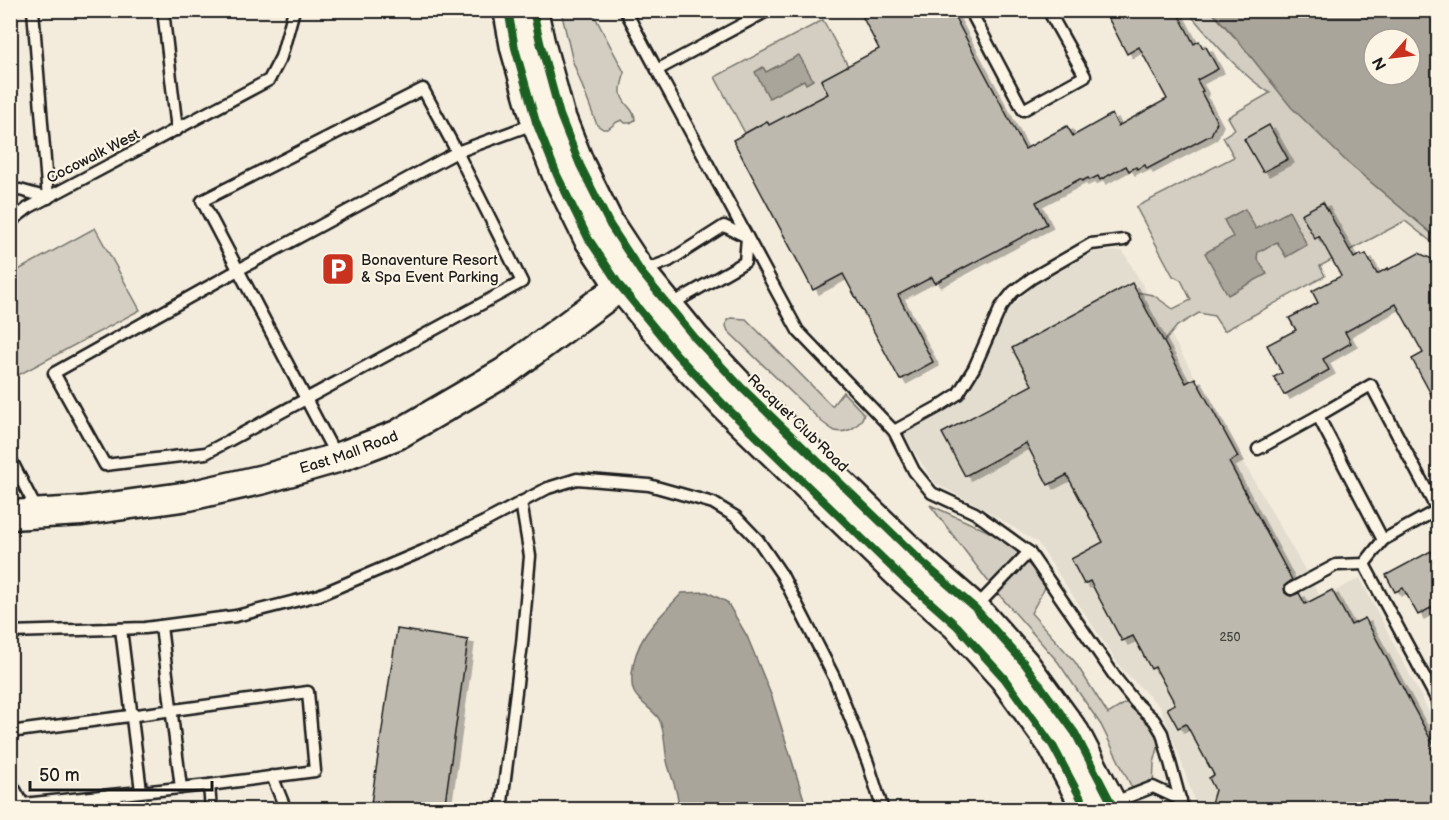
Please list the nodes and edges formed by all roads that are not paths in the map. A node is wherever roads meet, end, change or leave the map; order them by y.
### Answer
1 (33, 10) edge
2 (163, 10) edge
3 (294, 10) edge
4 (508, 10) edge
5 (534, 10) edge
6 (625, 10) edge
7 (769, 10) edge
8 (970, 10) edge
9 (1048, 10) edge
10 (657, 70) junction
11 (536, 122) junction
12 (177, 130) junction
13 (457, 152) junction
14 (10, 191) edge
15 (48, 198) junction
16 (10, 222) edge
17 (747, 237) junction
18 (1124, 240) dead end
19 (238, 270) junction
20 (644, 291) junction
21 (306, 399) junction
22 (1318, 416) junction
23 (894, 431) junction
24 (1258, 449) dead end
25 (10, 458) edge
26 (337, 458) junction
27 (521, 502) junction
28 (39, 513) junction
29 (10, 515) edge
30 (1383, 540) junction
31 (1029, 552) junction
32 (1364, 564) junction
33 (1291, 589) dead end
34 (966, 617) junction
35 (161, 626) junction
36 (121, 629) junction
37 (10, 632) edge
38 (1438, 702) edge
39 (171, 710) junction
40 (132, 717) junction
41 (10, 732) edge
42 (272, 776) junction
43 (10, 781) edge
44 (209, 784) junction
45 (181, 788) junction
46 (141, 791) junction
47 (116, 795) junction
48 (50, 805) edge
49 (1180, 806) edge
50 (1103, 808) edge
51 (117, 810) edge
52 (211, 810) edge
53 (286, 810) edge
54 (501, 810) edge
55 (883, 810) edge

1 - 15 lane, Cocowalk West
2 - 12 lane
3 - 12 lane, Cocowalk West
4 - 11 street, Racquet Club Road
5 - 20 street, Racquet Club Road
6 - 10 lane
7 - 10 lane
8 - 9 lane
10 - 17 lane
11 - 13 lane
11 - 20 street, Racquet Club Road
12 - 15 lane, Cocowalk West
13 - 19 lane
13 - 19 lane
13 - 21 lane
14 - 15 lane
15 - 16 lane
17 - 20 lane
17 - 20 lane
17 - 23 lane
18 - 23 lane
19 - 21 lane
19 - 21 lane
20 - 26 street, East Mall Road
20 - 34 street, Racquet Club Road
20 - 34 street, Racquet Club Road
21 - 26 lane
22 - 24 lane
22 - 30 lane
22 - 30 lane
23 - 31 lane
25 - 28 lane
26 - 28 street, East Mall Road
27 - 35 lane
27 - 54 lane
27 - 55 lane
28 - 29 street, East Mall Road
30 - 32 lane
31 - 34 lane
31 - 49 lane
32 - 33 lane
32 - 38 lane
34 - 50 street, Racquet Club Road
35 - 36 lane
35 - 39 lane
36 - 37 lane
36 - 40 lane
39 - 40 lane
39 - 42 lane
39 - 45 lane
40 - 41 lane
40 - 46 lane
42 - 44 lane
42 - 53 lane
43 - 48 lane
44 - 45 lane
44 - 52 lane
45 - 46 lane
46 - 47 lane
47 - 48 lane
47 - 51 lane
49 - 50 lane

